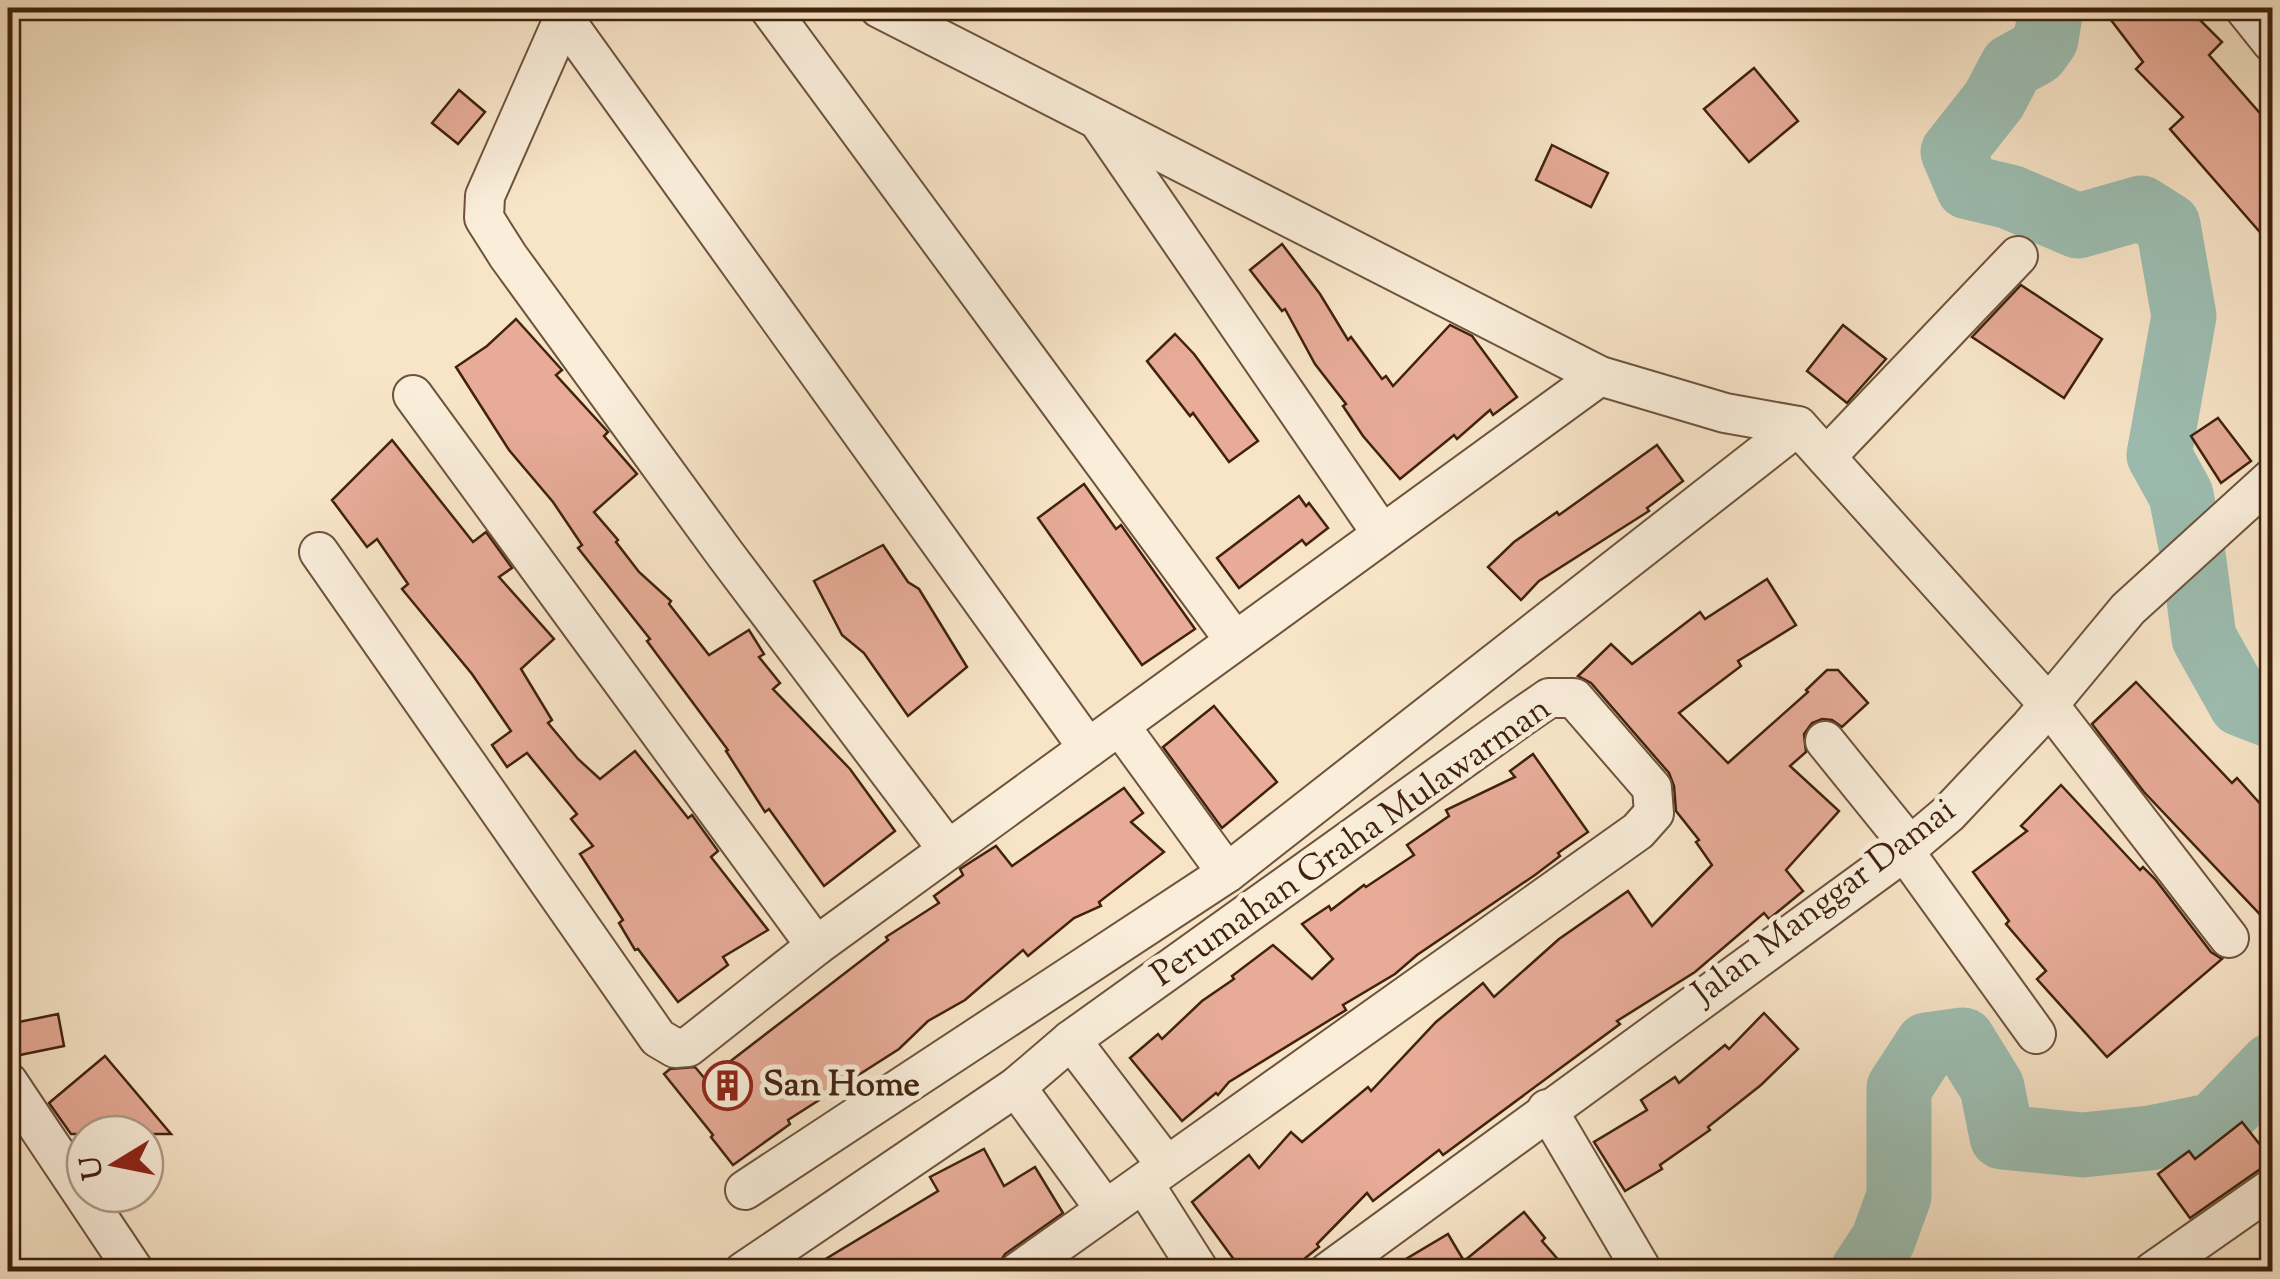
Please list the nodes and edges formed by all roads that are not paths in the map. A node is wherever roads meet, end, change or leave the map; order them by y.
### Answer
1 (769, 8) edge
2 (878, 8) edge
3 (2244, 8) edge
4 (565, 12) edge
5 (2272, 44) edge
6 (1096, 116) junction
7 (2018, 256) dead end
8 (1600, 376) junction
9 (413, 395) dead end
10 (1798, 426) junction
11 (1826, 457) junction
12 (2272, 478) edge
13 (1382, 534) junction
14 (319, 552) dead end
15 (1236, 641) junction
16 (2049, 705) junction
17 (1120, 726) junction
18 (1825, 741) dead end
19 (1088, 748) junction
20 (1907, 848) junction
21 (948, 850) junction
22 (1227, 874) junction
23 (2229, 938) dead end
24 (816, 946) junction
25 (2036, 1034) dead end
26 (1071, 1040) junction
27 (8, 1082) edge
28 (1016, 1087) junction
29 (1547, 1109) junction
30 (1155, 1175) junction
31 (2272, 1188) edge
32 (745, 1190) dead end
33 (1105, 1209) junction
34 (135, 1272) edge
35 (743, 1272) edge
36 (1018, 1272) edge
37 (1200, 1272) edge
38 (1328, 1272) edge
39 (1643, 1272) edge
40 (2152, 1272) edge

1 - 15 street
2 - 6 street
3 - 5 street
4 - 19 street
4 - 21 street
6 - 8 street
6 - 13 street
7 - 11 street
8 - 10 street
8 - 13 street
9 - 24 street
10 - 11 street
10 - 22 street
11 - 16 street
12 - 16 street, Jalan Manggar Damai
13 - 15 street
14 - 24 street
15 - 17 street
16 - 20 street, Jalan Manggar Damai
16 - 23 street
17 - 19 street
17 - 22 street
18 - 20 street
19 - 21 street
20 - 25 street
20 - 29 street, Jalan Manggar Damai
21 - 24 street
22 - 32 street
26 - 28 street, Perumahan Graha Mulawarman
26 - 30 street
26 - 30 street, Perumahan Graha Mulawarman
27 - 34 street
28 - 33 street
28 - 35 street, Perumahan Graha Mulawarman
29 - 38 street, Jalan Manggar Damai
29 - 39 street
30 - 33 street, Perumahan Graha Mulawarman
30 - 37 street
31 - 40 street
33 - 36 street, Perumahan Graha Mulawarman

